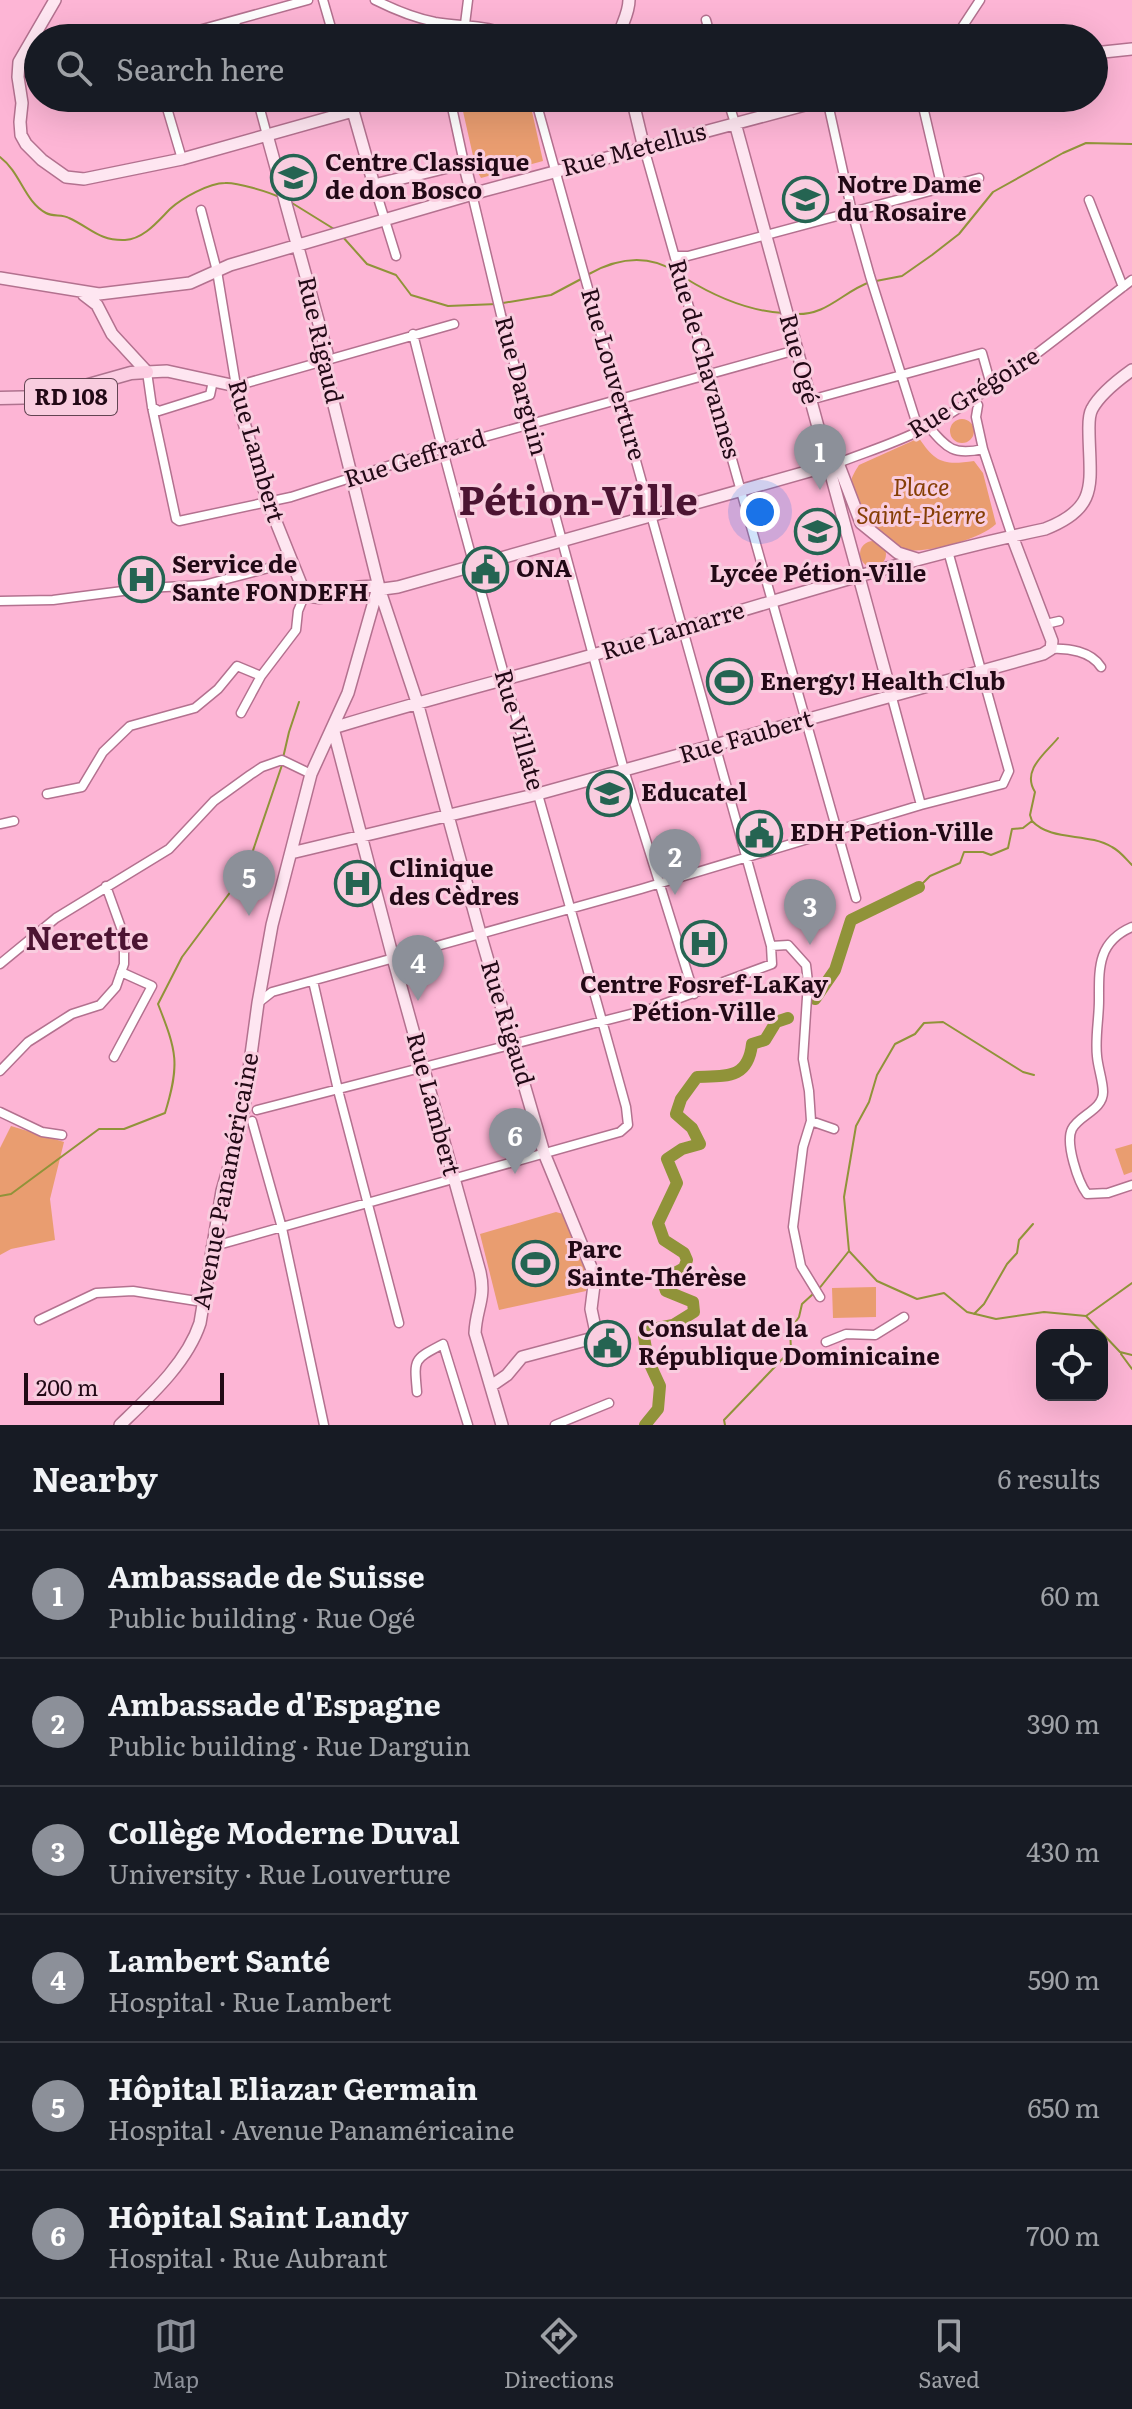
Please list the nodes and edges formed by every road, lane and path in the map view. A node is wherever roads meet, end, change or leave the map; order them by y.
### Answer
1 (55, 0) edge
2 (264, 0) edge
3 (308, 0) edge
4 (323, 0) edge
5 (375, 0) edge
6 (468, 0) edge
7 (629, 0) edge
8 (980, 0) edge
9 (267, 11) junction
10 (706, 20) dead end
11 (235, 22) joint
12 (434, 22) joint
13 (41, 24) edge
14 (227, 24) edge
15 (330, 24) edge
16 (465, 24) joint
17 (622, 24) edge
18 (707, 24) edge
19 (964, 24) edge
20 (1132, 49) edge
21 (1108, 52) edge
22 (24, 53) edge
23 (168, 112) edge
24 (261, 112) edge
25 (349, 112) edge
26 (353, 112) edge
27 (453, 112) edge
28 (539, 112) edge
29 (635, 112) edge
30 (731, 112) edge
31 (776, 112) edge
32 (832, 112) edge
33 (924, 112) edge
34 (735, 123) junction
35 (267, 135) junction
36 (644, 148) junction
37 (182, 159) junction
38 (464, 163) junction
39 (554, 171) junction
40 (979, 178) dead end
41 (374, 185) junction
42 (942, 188) junction
43 (472, 194) junction
44 (1089, 200) dead end
45 (201, 210) dead end
46 (852, 212) junction
47 (384, 219) junction
48 (765, 235) junction
49 (297, 245) junction
50 (396, 256) dead end
51 (675, 256) junction
52 (217, 271) junction
53 (0, 278) edge
54 (1132, 280) edge
55 (1123, 287) junction
56 (78, 292) junction
57 (115, 292) junction
58 (102, 312) junction
59 (454, 324) dead end
60 (413, 334) junction
61 (796, 350) junction
62 (323, 361) junction
63 (1132, 370) edge
64 (143, 373) junction
65 (709, 375) junction
66 (902, 376) junction
67 (213, 381) junction
68 (991, 385) junction
69 (236, 386) junction
70 (0, 398) edge
71 (972, 398) junction
72 (620, 399) junction
73 (810, 400) junction
74 (961, 405) junction
75 (0, 407) edge
76 (152, 407) junction
77 (976, 417) junction
78 (531, 425) junction
79 (928, 426) junction
80 (919, 431) junction
81 (441, 449) junction
82 (983, 449) junction
83 (833, 464) junction
84 (352, 477) junction
85 (741, 490) junction
86 (268, 502) junction
87 (652, 515) junction
88 (872, 533) junction
89 (1012, 536) junction
90 (563, 539) junction
91 (892, 548) junction
92 (948, 551) junction
93 (854, 556) junction
94 (918, 559) junction
95 (291, 562) junction
96 (474, 565) junction
97 (879, 571) junction
98 (860, 577) junction
99 (379, 588) junction
100 (305, 594) junction
101 (0, 601) edge
102 (773, 601) junction
103 (1059, 621) dead end
104 (1046, 624) junction
105 (683, 627) junction
106 (1052, 645) junction
107 (595, 655) junction
108 (1101, 667) dead end
109 (982, 671) junction
110 (261, 676) junction
111 (503, 678) junction
112 (891, 694) junction
113 (417, 702) junction
114 (241, 713) dead end
115 (805, 721) junction
116 (333, 728) junction
117 (717, 746) junction
118 (624, 770) junction
119 (311, 774) junction
120 (47, 794) dead end
121 (538, 794) junction
122 (921, 805) junction
123 (447, 816) junction
124 (14, 821) dead end
125 (0, 824) edge
126 (837, 832) junction
127 (361, 838) junction
128 (291, 853) junction
129 (748, 858) junction
130 (660, 883) junction
131 (106, 886) junction
132 (856, 898) dead end
133 (572, 908) junction
134 (1132, 927) edge
135 (480, 933) junction
136 (771, 946) junction
137 (393, 958) junction
138 (0, 964) edge
139 (121, 972) junction
140 (313, 981) junction
141 (694, 994) junction
142 (258, 1003) junction
143 (603, 1021) junction
144 (514, 1045) junction
145 (114, 1057) dead end
146 (424, 1068) junction
147 (0, 1071) edge
148 (338, 1090) junction
149 (245, 1101) junction
150 (257, 1110) junction
151 (0, 1112) edge
152 (247, 1121) junction
153 (811, 1121) junction
154 (834, 1129) dead end
155 (62, 1135) dead end
156 (544, 1153) junction
157 (453, 1178) junction
158 (1132, 1185) edge
159 (368, 1202) junction
160 (282, 1228) junction
161 (211, 1247) junction
162 (820, 1297) dead end
163 (203, 1302) junction
164 (904, 1317) dead end
165 (39, 1320) dead end
166 (399, 1323) dead end
167 (826, 1342) dead end
168 (491, 1386) junction
169 (417, 1392) dead end
170 (609, 1403) dead end
171 (120, 1425) edge
172 (324, 1425) edge
173 (468, 1425) edge
174 (502, 1425) edge
175 (555, 1425) edge

1 - 13 street
2 - 9 street
3 - 9 street
4 - 15 street
5 - 12 street
6 - 16 street
7 - 17 street
8 - 19 street
9 - 11 street
10 - 18 street
11 - 14 street
12 - 16 street
20 - 21 street
22 - 37 street
23 - 37 street
24 - 35 street, Rue Rigaud
25 - 35 street
26 - 41 street
27 - 38 street, Rue Darguin
28 - 39 street, Rue Louverture
29 - 36 street, Rue de Chavannes
30 - 34 street, Rue Ogé
31 - 34 street, Rue Metellus
32 - 46 street
33 - 42 street
34 - 36 street, Rue Metellus
34 - 48 street, Rue Ogé
35 - 37 street
35 - 49 street, Rue Rigaud
36 - 39 street, Rue Metellus
36 - 51 street, Rue de Chavannes
38 - 41 street
38 - 43 street, Rue Darguin
39 - 43 street, Rue Metellus
39 - 72 street, Rue Louverture
40 - 42 street
41 - 47 street
42 - 46 street
43 - 47 street, Rue Metellus
43 - 78 street, Rue Darguin
44 - 55 street
45 - 52 street, Rue Lambert
46 - 48 street
46 - 66 street
47 - 49 street, Rue Metellus
47 - 50 street
48 - 51 street
48 - 61 street, Rue Ogé
49 - 52 street, Rue Metellus
49 - 62 street, Rue Rigaud
51 - 65 street, Rue de Chavannes
52 - 57 street, Rue Metellus
52 - 69 street, Rue Lambert
53 - 56 street, Rue Metellus
54 - 55 street, Rue Grégoire
55 - 68 street, Rue Grégoire
56 - 57 street, Rue Metellus
56 - 58 street
57 - 58 street
58 - 64 street
59 - 60 street
60 - 62 street
60 - 81 street, Rue Villate
61 - 65 street, Rue Geffrard
61 - 73 street, Rue Ogé
62 - 69 street
62 - 84 street, Rue Rigaud
63 - 89 street, Rue Lamarre
64 - 67 street, RD 108
64 - 70 main road, RD 108
64 - 75 main road, RD 108
64 - 76 street, Rue Geffrard
65 - 72 street, Rue Geffrard
65 - 85 street, Rue de Chavannes
66 - 68 street
66 - 73 street
66 - 80 street
67 - 69 street, RD 108
67 - 76 street
68 - 71 street, Rue Grégoire
69 - 86 street, Rue Lambert
71 - 74 street, Rue Grégoire
71 - 77 street
72 - 78 street, Rue Geffrard
72 - 87 street, Rue Louverture
73 - 83 street, Rue Ogé
74 - 77 street
74 - 79 street, Rue Grégoire
76 - 86 street, Rue Geffrard
77 - 82 street
78 - 81 street, Rue Geffrard
78 - 90 street, Rue Darguin
79 - 80 street, Rue Grégoire
79 - 82 street
80 - 83 street, Rue Grégoire
81 - 84 street, Rue Geffrard
81 - 96 street, Rue Villate
82 - 89 street
83 - 85 street, Rue Grégoire
83 - 88 street
83 - 93 street, Rue Ogé
84 - 86 street, Rue Geffrard
84 - 99 street, Rue Rigaud
85 - 87 street, Rue Grégoire
85 - 102 street, Rue de Chavannes
86 - 95 street, Rue Lambert
87 - 90 street, Rue Grégoire
87 - 105 street, Rue Louverture
88 - 91 street
88 - 93 street
89 - 92 street, Rue Lamarre
89 - 104 street
90 - 96 street, Rue Grégoire
90 - 107 street, Rue Darguin
91 - 94 street
91 - 97 street
92 - 94 street, Rue Lamarre
92 - 109 street
93 - 98 street, Rue Ogé
94 - 97 street, Rue Lamarre
95 - 100 street, Rue Lambert
95 - 101 street
96 - 99 street, Rue Grégoire
96 - 111 street, Rue Villate
97 - 98 street, Rue Lamarre
98 - 102 street, Rue Lamarre
98 - 112 street, Rue Ogé
99 - 100 street, Rue Grégoire
99 - 113 street, Rue Rigaud
99 - 116 street, Avenue Panaméricaine
100 - 110 street
102 - 105 street, Rue Lamarre
102 - 115 street, Rue de Chavannes
103 - 104 street
104 - 106 street
105 - 107 street, Rue Lamarre
105 - 117 street, Rue Louverture
106 - 108 street
106 - 109 street, Rue Faubert
107 - 111 street, Rue Lamarre
107 - 118 street, Rue Darguin
109 - 112 street, Rue Faubert
109 - 122 street
110 - 114 street
110 - 120 street
111 - 113 street, Rue Lamarre
111 - 121 street, Rue Villate
112 - 115 street, Rue Faubert
112 - 122 street, Rue Ogé
113 - 116 street, Rue Lamarre
113 - 123 street, Rue Rigaud
115 - 117 street, Rue Faubert
115 - 126 street, Rue de Chavannes
116 - 119 street, Avenue Panaméricaine
116 - 127 street, Rue Lambert
117 - 118 street, Rue Faubert
117 - 129 street, Rue Louverture
118 - 121 street, Rue Faubert
118 - 130 street, Rue Darguin
119 - 128 street, Avenue Panaméricaine
119 - 131 street
121 - 123 street, Rue Faubert
121 - 133 street, Rue Villate
122 - 126 street
123 - 127 street, Rue Faubert
123 - 135 street, Rue Rigaud
124 - 125 street
126 - 129 street
126 - 132 street, Rue de Chavannes
127 - 128 street, Rue Faubert
127 - 137 street, Rue Lambert
128 - 142 street, Avenue Panaméricaine
129 - 130 street
129 - 136 street, Rue Louverture
130 - 133 street
130 - 141 street, Rue Darguin
131 - 138 street
131 - 139 street
133 - 135 street
133 - 143 street, Rue Villate
134 - 158 street
135 - 137 street
135 - 144 street, Rue Rigaud
136 - 141 street
136 - 153 street
137 - 140 street
137 - 146 street, Rue Lambert
139 - 145 street
139 - 147 street
140 - 142 street
140 - 148 street
141 - 143 street
142 - 149 street, Avenue Panaméricaine
143 - 144 street
143 - 156 street, Rue Villate
144 - 146 street
144 - 156 street, Rue Rigaud
146 - 148 street
146 - 157 street, Rue Lambert
148 - 150 street
148 - 159 street
149 - 150 street
149 - 152 street, Avenue Panaméricaine
150 - 152 street
151 - 155 street
152 - 160 street
152 - 161 street, Avenue Panaméricaine
153 - 154 street
153 - 162 street
156 - 157 street
156 - 168 street, Rue Rigaud
157 - 159 street
157 - 168 street, Rue Lambert
159 - 160 street
159 - 166 street
160 - 161 street
160 - 172 street
161 - 163 street, Avenue Panaméricaine
163 - 165 street
163 - 171 street, Avenue Panaméricaine
164 - 167 street
168 - 174 street, Rue Lambert
169 - 173 street
170 - 175 street

